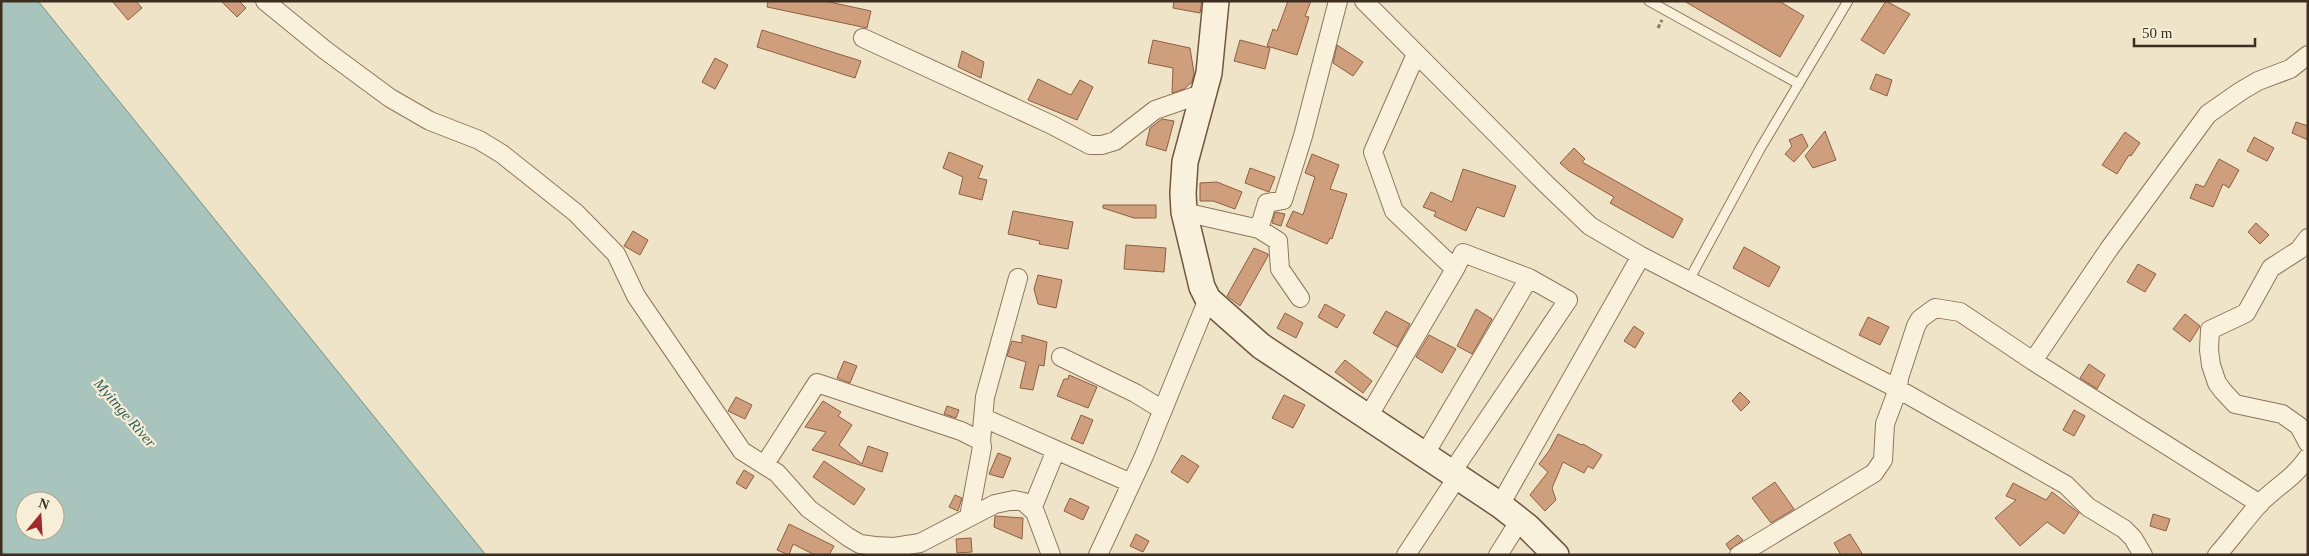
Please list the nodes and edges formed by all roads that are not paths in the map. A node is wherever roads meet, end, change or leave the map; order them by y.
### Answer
1 (265, 1) edge
2 (1216, 1) edge
3 (1338, 1) edge
4 (1364, 1) edge
5 (1649, 1) edge
6 (1848, 1) edge
7 (864, 38) dead end
8 (1416, 54) junction
9 (2308, 56) edge
10 (1799, 84) junction
11 (1204, 93) junction
12 (1184, 212) junction
13 (1259, 229) junction
14 (2308, 238) edge
15 (1641, 256) junction
16 (1455, 270) junction
17 (1018, 278) dead end
18 (1529, 278) junction
19 (1689, 280) junction
20 (1300, 298) dead end
21 (1208, 299) junction
22 (1061, 357) dead end
23 (2033, 361) junction
24 (1898, 389) junction
25 (1163, 410) junction
26 (1368, 417) junction
27 (984, 418) junction
28 (980, 441) junction
29 (2308, 442) edge
30 (1056, 450) junction
31 (1425, 454) junction
32 (2308, 457) edge
33 (765, 464) junction
34 (1455, 474) junction
35 (1131, 483) junction
36 (2260, 504) junction
37 (1500, 505) junction
38 (1032, 509) junction
39 (969, 517) junction
40 (1520, 520) junction
41 (2222, 553) edge
42 (1051, 555) edge
43 (1098, 555) edge
44 (1406, 555) edge
45 (1498, 555) edge
46 (1556, 555) edge
47 (1739, 555) edge
48 (2144, 555) edge

1 - 33 street
2 - 11 street
3 - 13 street
4 - 8 street
5 - 10 lane
6 - 10 lane
7 - 11 street
8 - 15 street
8 - 16 street
9 - 23 street
10 - 19 lane
11 - 12 street
12 - 13 street
12 - 21 street
13 - 20 street
14 - 29 street
15 - 19 street
15 - 37 street
16 - 18 street
16 - 26 street
17 - 27 street
18 - 31 street
18 - 34 street
19 - 24 street
21 - 25 street
21 - 26 street
22 - 25 street
23 - 24 street
23 - 36 street
24 - 47 street
24 - 48 street
25 - 35 street
26 - 31 street
27 - 28 street
27 - 30 street
28 - 33 street
28 - 39 street
30 - 35 street
30 - 38 street
31 - 34 street
32 - 36 street
33 - 39 street
34 - 37 street
34 - 44 street
35 - 43 street
36 - 41 street
37 - 40 street
38 - 39 street
38 - 42 street
40 - 45 street
40 - 46 street

